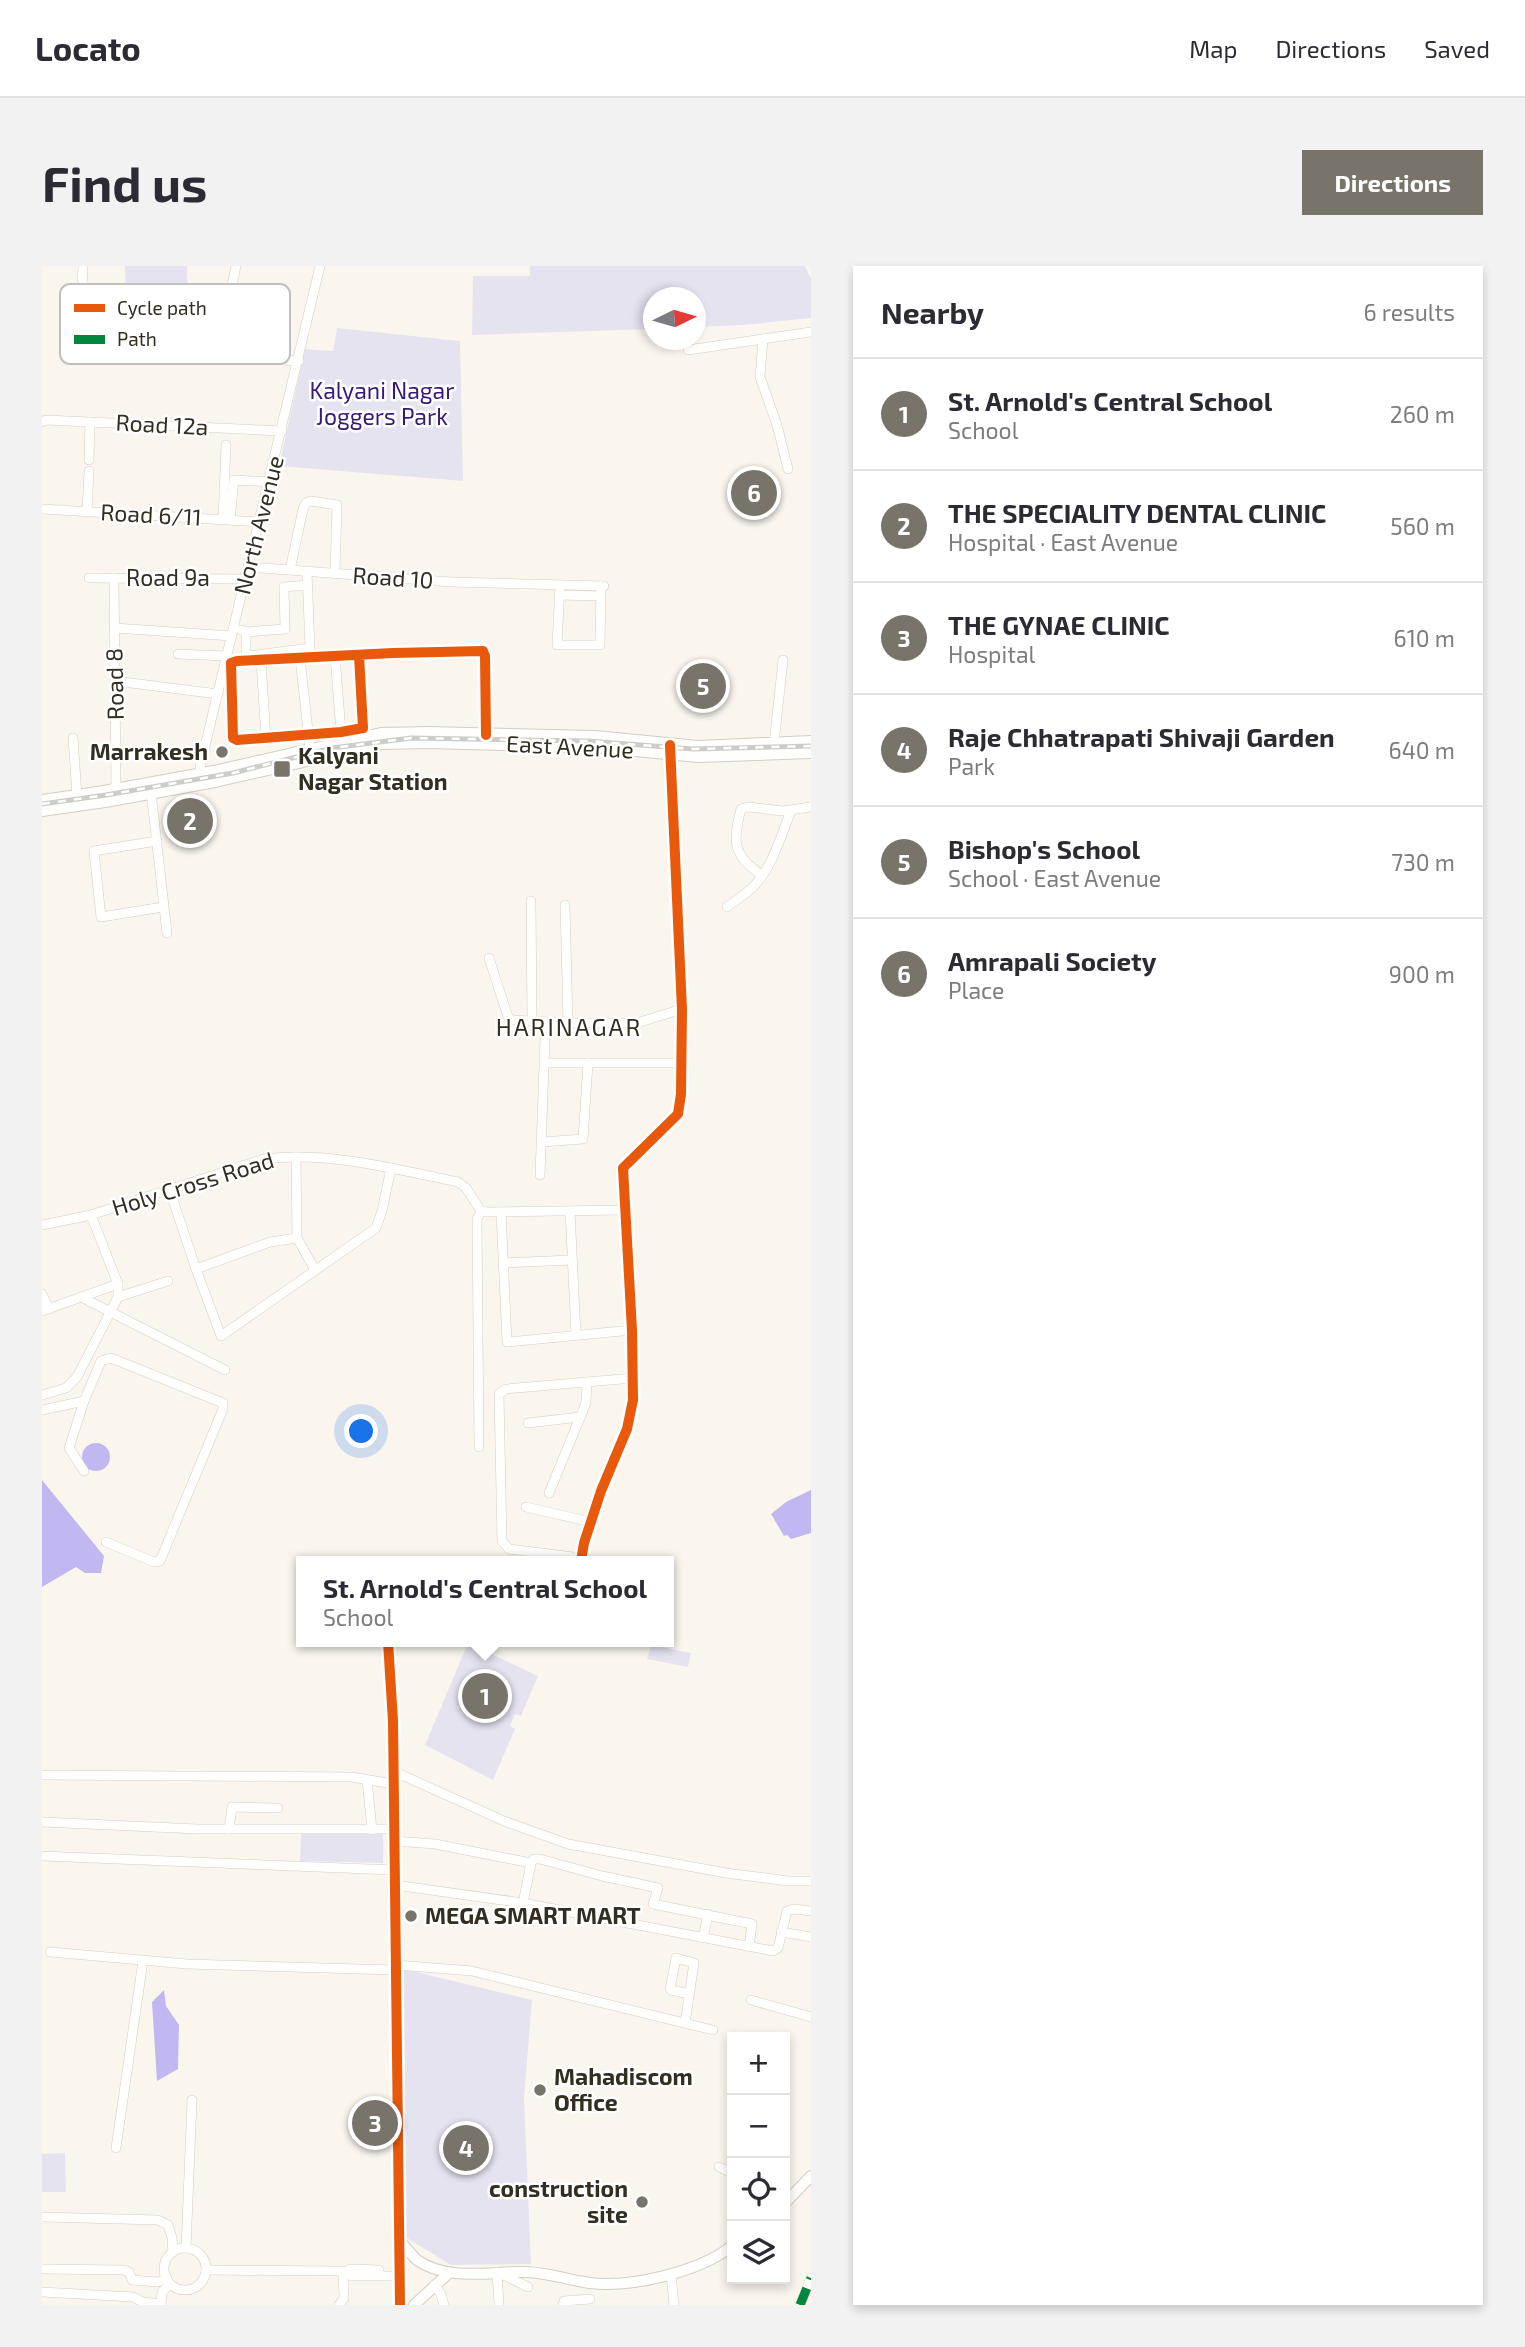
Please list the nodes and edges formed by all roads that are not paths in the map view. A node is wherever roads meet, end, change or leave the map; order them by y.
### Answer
1 (83, 266) edge
2 (236, 266) edge
3 (320, 266) edge
4 (82, 284) edge
5 (232, 284) edge
6 (811, 332) edge
7 (762, 339) junction
8 (706, 347) edge
9 (290, 359) edge
10 (299, 360) junction
11 (42, 422) edge
12 (90, 422) junction
13 (282, 431) junction
14 (226, 445) dead end
15 (89, 460) dead end
16 (788, 469) dead end
17 (89, 471) dead end
18 (270, 482) junction
19 (42, 509) edge
20 (87, 511) junction
21 (227, 520) junction
22 (260, 522) junction
23 (249, 568) junction
24 (290, 570) junction
25 (307, 572) junction
26 (335, 574) junction
27 (89, 578) dead end
28 (114, 578) junction
29 (246, 579) junction
30 (307, 585) junction
31 (560, 590) junction
32 (114, 628) junction
33 (233, 632) junction
34 (246, 632) junction
35 (178, 654) dead end
36 (359, 655) junction
37 (227, 656) junction
38 (335, 656) junction
39 (300, 658) junction
40 (783, 660) dead end
41 (261, 661) junction
42 (115, 681) junction
43 (218, 694) junction
44 (341, 732) junction
45 (486, 734) junction
46 (307, 736) junction
47 (73, 738) dead end
48 (266, 738) junction
49 (811, 742) edge
50 (774, 744) junction
51 (670, 749) junction
52 (811, 752) edge
53 (311, 753) junction
54 (202, 778) junction
55 (116, 789) junction
56 (151, 792) junction
57 (77, 796) junction
58 (42, 800) edge
59 (811, 807) edge
60 (42, 810) edge
61 (791, 811) junction
62 (157, 841) junction
63 (762, 876) junction
64 (531, 901) dead end
65 (565, 905) dead end
66 (163, 907) junction
67 (727, 907) dead end
68 (167, 933) dead end
69 (489, 958) dead end
70 (682, 1009) junction
71 (532, 1021) junction
72 (568, 1023) junction
73 (545, 1038) dead end
74 (545, 1063) junction
75 (588, 1063) junction
76 (682, 1063) junction
77 (542, 1142) junction
78 (296, 1157) junction
79 (391, 1168) junction
80 (540, 1175) dead end
81 (170, 1191) junction
82 (625, 1210) junction
83 (481, 1211) junction
84 (570, 1211) junction
85 (501, 1212) junction
86 (91, 1214) junction
87 (42, 1225) edge
88 (297, 1238) junction
89 (572, 1260) junction
90 (503, 1263) junction
91 (195, 1269) junction
92 (316, 1270) junction
93 (168, 1281) dead end
94 (118, 1284) junction
95 (42, 1294) edge
96 (81, 1297) junction
97 (118, 1297) junction
98 (45, 1310) edge
99 (110, 1314) junction
100 (632, 1330) junction
101 (576, 1335) junction
102 (225, 1370) dead end
103 (633, 1378) junction
104 (587, 1382) junction
105 (42, 1395) edge
106 (84, 1401) junction
107 (42, 1410) edge
108 (580, 1417) junction
109 (528, 1423) dead end
110 (479, 1447) dead end
111 (84, 1471) dead end
112 (549, 1493) dead end
113 (526, 1507) dead end
114 (591, 1522) junction
115 (106, 1542) dead end
116 (555, 1556) edge
117 (582, 1556) edge
118 (388, 1647) edge
119 (393, 1770) junction
120 (42, 1775) edge
121 (367, 1780) junction
122 (393, 1784) junction
123 (278, 1808) dead end
124 (42, 1822) edge
125 (229, 1829) junction
126 (372, 1830) junction
127 (394, 1835) junction
128 (42, 1856) edge
129 (531, 1863) junction
130 (394, 1870) junction
131 (811, 1881) edge
132 (395, 1885) junction
133 (523, 1903) junction
134 (811, 1912) edge
135 (708, 1914) junction
136 (782, 1932) junction
137 (811, 1937) edge
138 (703, 1938) junction
139 (749, 1947) junction
140 (50, 1952) dead end
141 (143, 1961) junction
142 (396, 1967) junction
143 (689, 1994) dead end
144 (751, 2000) dead end
145 (811, 2017) edge
146 (685, 2024) junction
147 (713, 2030) dead end
148 (192, 2100) dead end
149 (116, 2148) dead end
150 (719, 2167) dead end
151 (727, 2171) edge
152 (811, 2176) edge
153 (790, 2195) edge
154 (42, 2217) edge
155 (399, 2240) junction
156 (186, 2248) junction
157 (727, 2249) edge
158 (173, 2252) junction
159 (42, 2269) edge
160 (206, 2270) junction
161 (345, 2272) junction
162 (497, 2272) junction
163 (399, 2273) junction
164 (449, 2273) junction
165 (671, 2274) junction
166 (811, 2278) edge
167 (169, 2281) junction
168 (590, 2283) junction
169 (434, 2285) junction
170 (528, 2287) dead end
171 (42, 2292) edge
172 (591, 2302) edge
173 (144, 2304) edge
174 (161, 2304) edge
175 (339, 2305) edge
176 (400, 2305) edge
177 (414, 2305) edge
178 (444, 2305) edge
179 (499, 2305) edge
180 (563, 2305) edge
181 (674, 2305) edge
182 (800, 2305) edge

1 - 4 street
2 - 5 street
3 - 10 street, North Avenue
6 - 7 street
7 - 8 street
7 - 16 street
9 - 10 street
10 - 13 street, North Avenue
11 - 12 street, Road 12a
12 - 13 street, Road 12a
12 - 15 street
13 - 18 street, North Avenue
14 - 21 street
17 - 20 street
18 - 21 street
18 - 22 street, North Avenue
19 - 20 street, Road 6/11
20 - 21 street, Road 6/11
21 - 22 street, Road 6/11
22 - 23 street, North Avenue
23 - 24 street, Road 10
23 - 29 street, North Avenue
24 - 25 street, Road 10
24 - 26 street
25 - 26 street, Road 10
25 - 30 street
26 - 31 street, Road 10
27 - 28 street, Road 9a
28 - 29 street, Road 9a
28 - 32 street, Road 8
29 - 33 street, North Avenue
30 - 34 street
30 - 34 street
31 - 31 street, Road 10
32 - 33 street
32 - 42 street, Road 8
33 - 34 street
33 - 37 street, North Avenue
35 - 37 street
36 - 38 street
36 - 44 street
36 - 45 street
37 - 43 street, North Avenue
38 - 39 street
38 - 44 street
39 - 41 street
39 - 46 street
40 - 50 street
41 - 48 street
41 - 48 street
42 - 43 street
42 - 55 street, Road 8
43 - 54 street, North Avenue
44 - 46 street
45 - 51 main road, East Avenue
45 - 53 main road, East Avenue
46 - 48 street
46 - 53 street
47 - 57 street
49 - 50 main road, East Avenue
50 - 51 main road, East Avenue
51 - 52 main road, East Avenue
51 - 53 main road, East Avenue
51 - 70 street
53 - 54 main road, East Avenue
54 - 55 main road, East Avenue
54 - 56 main road, East Avenue
55 - 57 main road, East Avenue
56 - 60 main road, East Avenue
56 - 62 street
57 - 58 main road, East Avenue
59 - 61 street
61 - 63 street
61 - 63 street
62 - 66 street
62 - 66 street
63 - 67 street
64 - 71 street
65 - 72 street
66 - 68 street
69 - 71 street
70 - 72 street
70 - 76 street
71 - 72 street
73 - 74 street
74 - 75 street
74 - 77 street
75 - 76 street
75 - 77 street
76 - 82 street
77 - 80 street
78 - 79 street, Holy Cross Road
78 - 81 street, Holy Cross Road
78 - 88 street
79 - 83 street, Holy Cross Road
79 - 92 street
81 - 86 street, Holy Cross Road
81 - 91 street
82 - 84 street
82 - 100 street
83 - 85 street
83 - 110 street
84 - 85 street
84 - 89 street
85 - 90 street
86 - 87 street, Holy Cross Road
86 - 94 street
88 - 91 street
88 - 92 street
89 - 90 street
89 - 101 street
90 - 101 street
91 - 92 street
93 - 97 street
94 - 96 street
94 - 97 street
95 - 98 street
96 - 98 street
96 - 99 street
97 - 99 street
99 - 102 street
99 - 105 street
100 - 101 street
100 - 103 street
103 - 104 street
103 - 114 street
104 - 108 street
104 - 116 street
106 - 107 street
106 - 111 street
106 - 115 street
108 - 109 street
108 - 112 street
113 - 114 street
114 - 117 street
118 - 119 street
119 - 122 street
119 - 131 street
120 - 121 street
121 - 122 street
121 - 126 street
122 - 127 street
123 - 125 street
124 - 125 street
125 - 126 street
126 - 127 street
127 - 129 street
127 - 130 street
128 - 130 street
129 - 133 street
129 - 135 street
130 - 132 street
132 - 133 street
132 - 142 street
133 - 138 street
134 - 136 street
135 - 138 street
135 - 139 street
136 - 137 street
136 - 139 street
138 - 139 street
140 - 141 street
141 - 142 street
141 - 149 street
142 - 146 street
142 - 155 street
143 - 146 street
144 - 145 street
146 - 147 street
148 - 156 street
150 - 151 street
152 - 153 street
154 - 158 street
155 - 163 street
155 - 164 street
156 - 158 street
156 - 160 street
157 - 165 street
158 - 167 street
159 - 167 street
160 - 161 street
160 - 167 street
161 - 163 street
161 - 175 street
162 - 164 street
162 - 168 street
162 - 170 street
162 - 179 street
163 - 176 street
164 - 169 street
165 - 168 street
165 - 181 street
166 - 182 street
167 - 174 street
168 - 172 street
169 - 177 street
169 - 178 street
171 - 173 street
172 - 180 street
173 - 174 street

